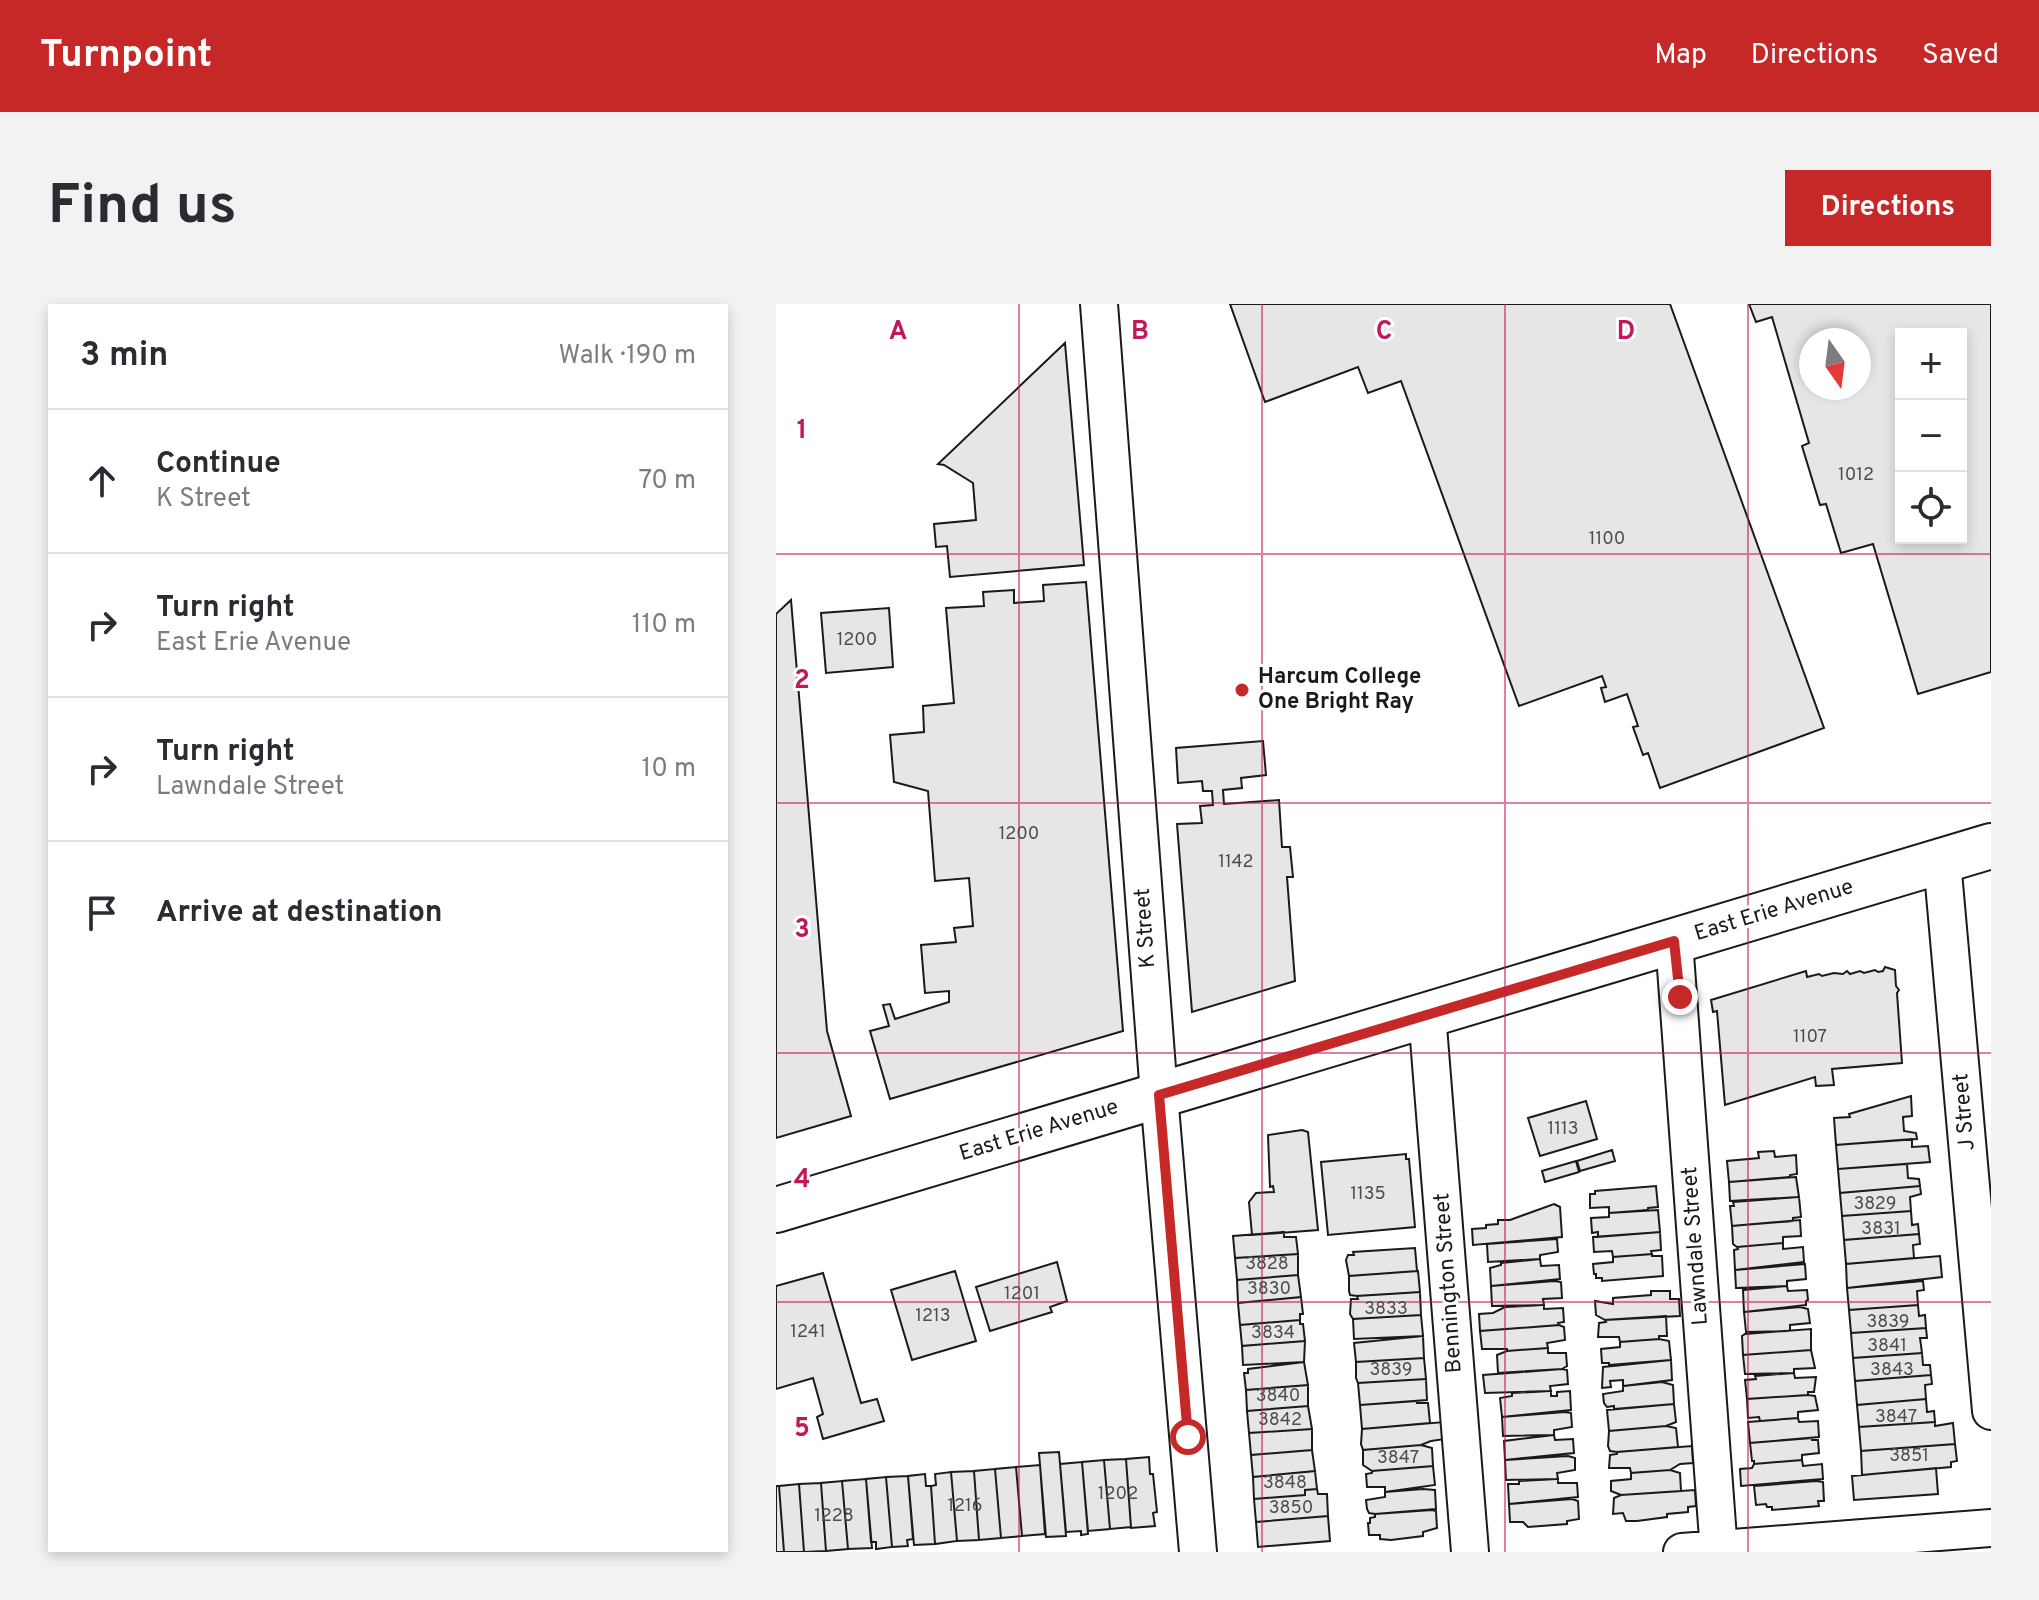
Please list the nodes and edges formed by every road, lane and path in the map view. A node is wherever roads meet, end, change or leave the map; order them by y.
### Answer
1 (1099, 304) edge
2 (1991, 846) edge
3 (1942, 861) junction
4 (1674, 941) junction
5 (1427, 1014) junction
6 (1159, 1095) junction
7 (776, 1210) edge
8 (1991, 1411) edge
9 (1991, 1528) edge
10 (1719, 1551) edge
11 (1198, 1552) edge
12 (1470, 1552) edge
13 (1682, 1552) edge

1 - 6 street, K Street
2 - 3 main road, East Erie Avenue
3 - 4 main road, East Erie Avenue
3 - 8 street, J Street
4 - 5 main road, East Erie Avenue
4 - 10 street, Lawndale Street
5 - 6 main road, East Erie Avenue
5 - 12 street, Bennington Street
6 - 7 main road, East Erie Avenue
6 - 11 street, K Street
9 - 10 street
10 - 13 street

